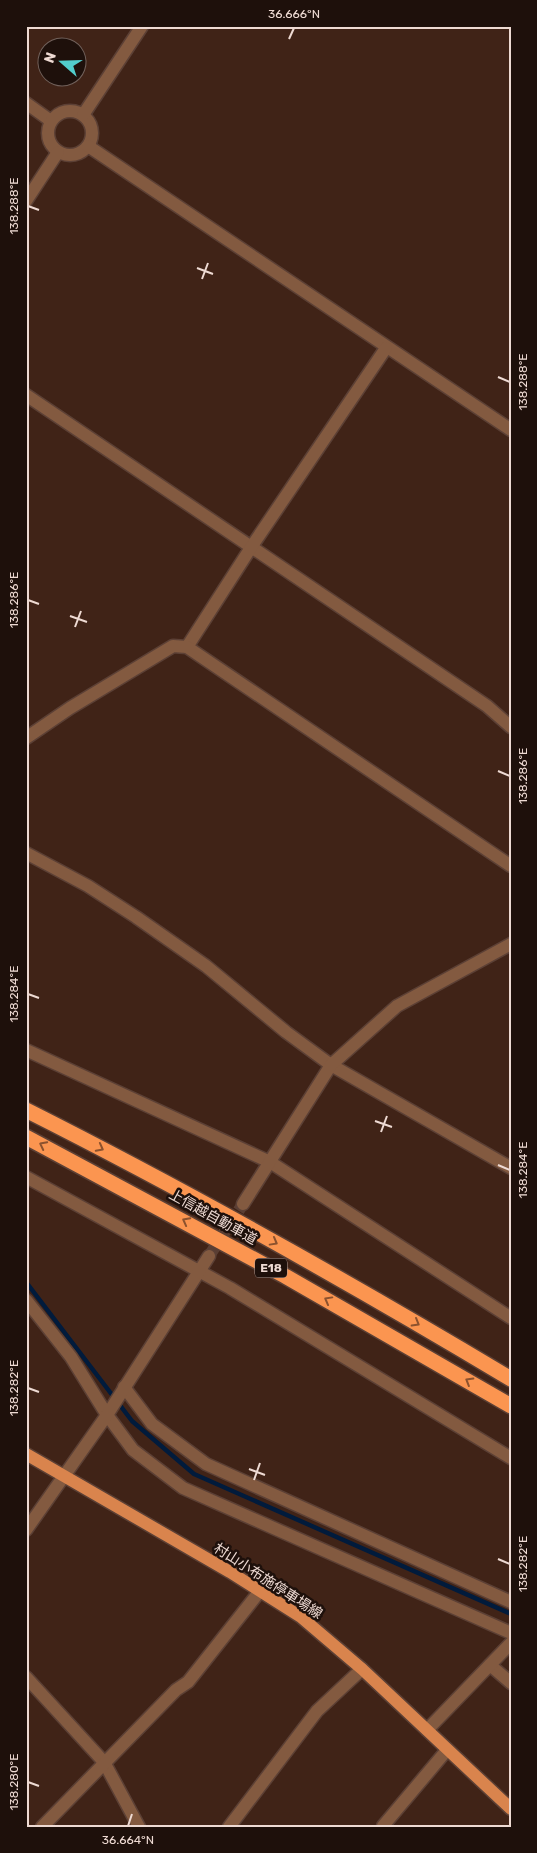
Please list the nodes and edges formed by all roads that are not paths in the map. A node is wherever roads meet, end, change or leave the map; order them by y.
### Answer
1 (142, 26) edge
2 (26, 103) edge
3 (83, 115) junction
4 (51, 121) junction
5 (88, 146) junction
6 (58, 152) junction
7 (26, 201) edge
8 (386, 348) junction
9 (26, 395) edge
10 (511, 430) edge
11 (252, 546) junction
12 (187, 647) junction
13 (511, 727) edge
14 (26, 738) edge
15 (26, 853) edge
16 (511, 866) edge
17 (511, 944) edge
18 (26, 1050) edge
19 (331, 1065) junction
20 (26, 1110) edge
21 (26, 1137) edge
22 (270, 1162) junction
23 (511, 1168) edge
24 (26, 1177) edge
25 (243, 1204) tunnel mouth
26 (209, 1256) tunnel mouth
27 (199, 1272) junction
28 (26, 1300) edge
29 (511, 1318) edge
30 (511, 1379) edge
31 (123, 1389) junction
32 (511, 1406) edge
33 (109, 1412) junction
34 (26, 1454) edge
35 (511, 1458) edge
36 (65, 1477) junction
37 (26, 1530) edge
38 (260, 1591) junction
39 (511, 1602) edge
40 (511, 1633) edge
41 (511, 1643) edge
42 (490, 1665) junction
43 (362, 1669) junction
44 (26, 1677) edge
45 (511, 1683) edge
46 (427, 1730) junction
47 (447, 1750) junction
48 (104, 1762) junction
49 (511, 1809) edge
50 (383, 1826) edge
51 (42, 1827) edge
52 (139, 1827) edge
53 (228, 1827) edge

1 - 3 street
2 - 4 street
3 - 4 street
3 - 5 street
4 - 6 street
5 - 6 street
5 - 8 street
6 - 7 street
8 - 10 street
8 - 11 street
9 - 11 street
11 - 12 street
11 - 13 street
12 - 14 street
12 - 16 street
15 - 19 street
17 - 19 street
18 - 22 street
19 - 22 street
19 - 23 street
20 -> 30 highway, 上信越自動車道 / E18
32 -> 21 highway, 上信越自動車道 / E18
22 - 25 street
22 - 29 street
24 - 27 street
26 - 27 street
27 - 31 street
27 - 35 street
28 - 33 street
31 - 33 street
31 - 39 street
33 - 36 street
33 - 40 street
34 - 36 main road, 村山小布施停車場線
36 - 37 street
36 - 38 main road, 村山小布施停車場線
38 - 43 main road, 村山小布施停車場線
38 - 48 street
41 - 42 street
42 - 45 street
42 - 46 street
43 - 46 main road, 村山小布施停車場線
43 - 53 street
44 - 48 street
46 - 47 main road, 村山小布施停車場線
47 - 49 main road, 村山小布施停車場線
47 - 50 street
48 - 51 street
48 - 52 street

